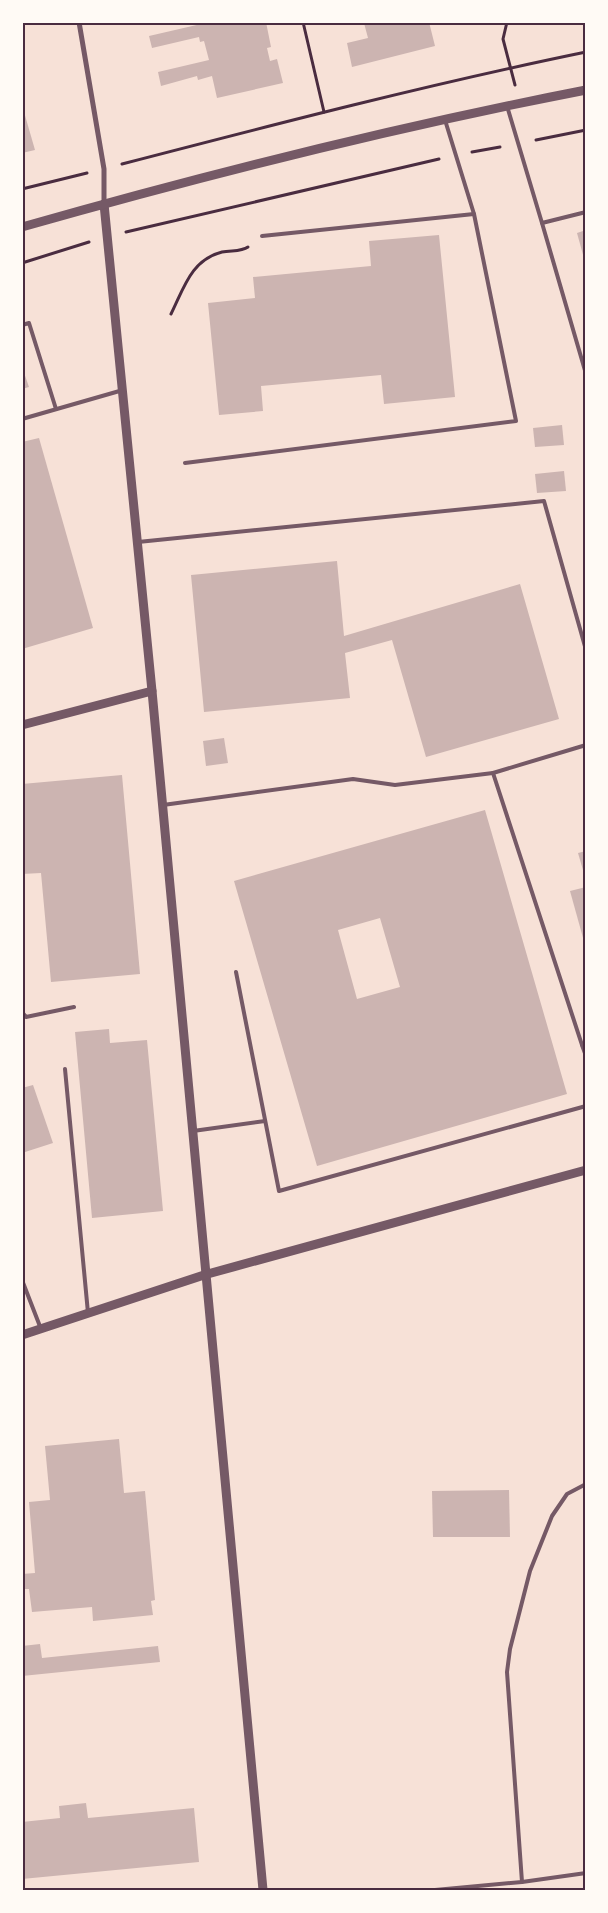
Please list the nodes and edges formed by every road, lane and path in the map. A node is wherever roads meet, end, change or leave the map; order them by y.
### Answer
1 (79, 22) edge
2 (303, 22) edge
3 (507, 22) edge
4 (586, 52) edge
5 (511, 67) junction
6 (586, 90) edge
7 (507, 106) junction
8 (324, 112) junction
9 (445, 120) junction
10 (586, 130) edge
11 (518, 144) junction
12 (456, 155) junction
13 (104, 169) junction
14 (22, 189) edge
15 (104, 204) junction
16 (586, 212) edge
17 (474, 214) junction
18 (542, 223) junction
19 (22, 227) edge
20 (108, 236) junction
21 (262, 236) joint
22 (22, 263) edge
23 (171, 314) dead end
24 (22, 325) edge
25 (586, 374) edge
26 (122, 390) junction
27 (56, 410) junction
28 (22, 419) edge
29 (185, 463) dead end
30 (137, 542) junction
31 (586, 650) edge
32 (152, 692) junction
33 (22, 725) edge
34 (586, 745) edge
35 (493, 773) junction
36 (162, 805) junction
37 (236, 972) dead end
38 (74, 1007) dead end
39 (22, 1012) edge
40 (584, 1045) edge
41 (586, 1056) edge
42 (65, 1069) dead end
43 (586, 1106) edge
44 (265, 1122) junction
45 (191, 1132) junction
46 (586, 1170) edge
47 (204, 1275) junction
48 (22, 1280) edge
49 (88, 1313) junction
50 (41, 1329) junction
51 (22, 1335) edge
52 (586, 1484) edge
53 (586, 1873) edge
54 (522, 1882) junction
55 (263, 1890) edge
56 (434, 1890) edge

1 - 13 street
2 - 8 path
3 - 5 path
4 - 5 path
5 - 8 path
6 - 7 street
7 - 9 street
7 - 11 lane
8 - 13 path
9 - 12 lane
9 - 15 street
10 - 11 path
11 - 12 path
11 - 18 lane
12 - 17 lane
12 - 20 path
13 - 14 path
13 - 15 street
15 - 19 street
15 - 20 street
16 - 18 lane
17 - 21 lane
17 - 29 lane
18 - 25 lane
20 - 22 path
20 - 26 street
21 - 23 path
24 - 27 lane
26 - 27 lane
26 - 30 street
27 - 28 lane
30 - 31 lane
30 - 32 street
32 - 33 street
32 - 36 street
34 - 35 lane
35 - 36 lane
35 - 40 lane
36 - 45 street
37 - 44 lane
38 - 39 lane
40 - 41 lane
42 - 49 lane
43 - 44 lane
44 - 45 lane
45 - 47 street
46 - 47 street
47 - 49 street
47 - 55 street
48 - 50 lane
49 - 50 street
50 - 51 street
52 - 54 lane
53 - 54 lane
54 - 56 lane

